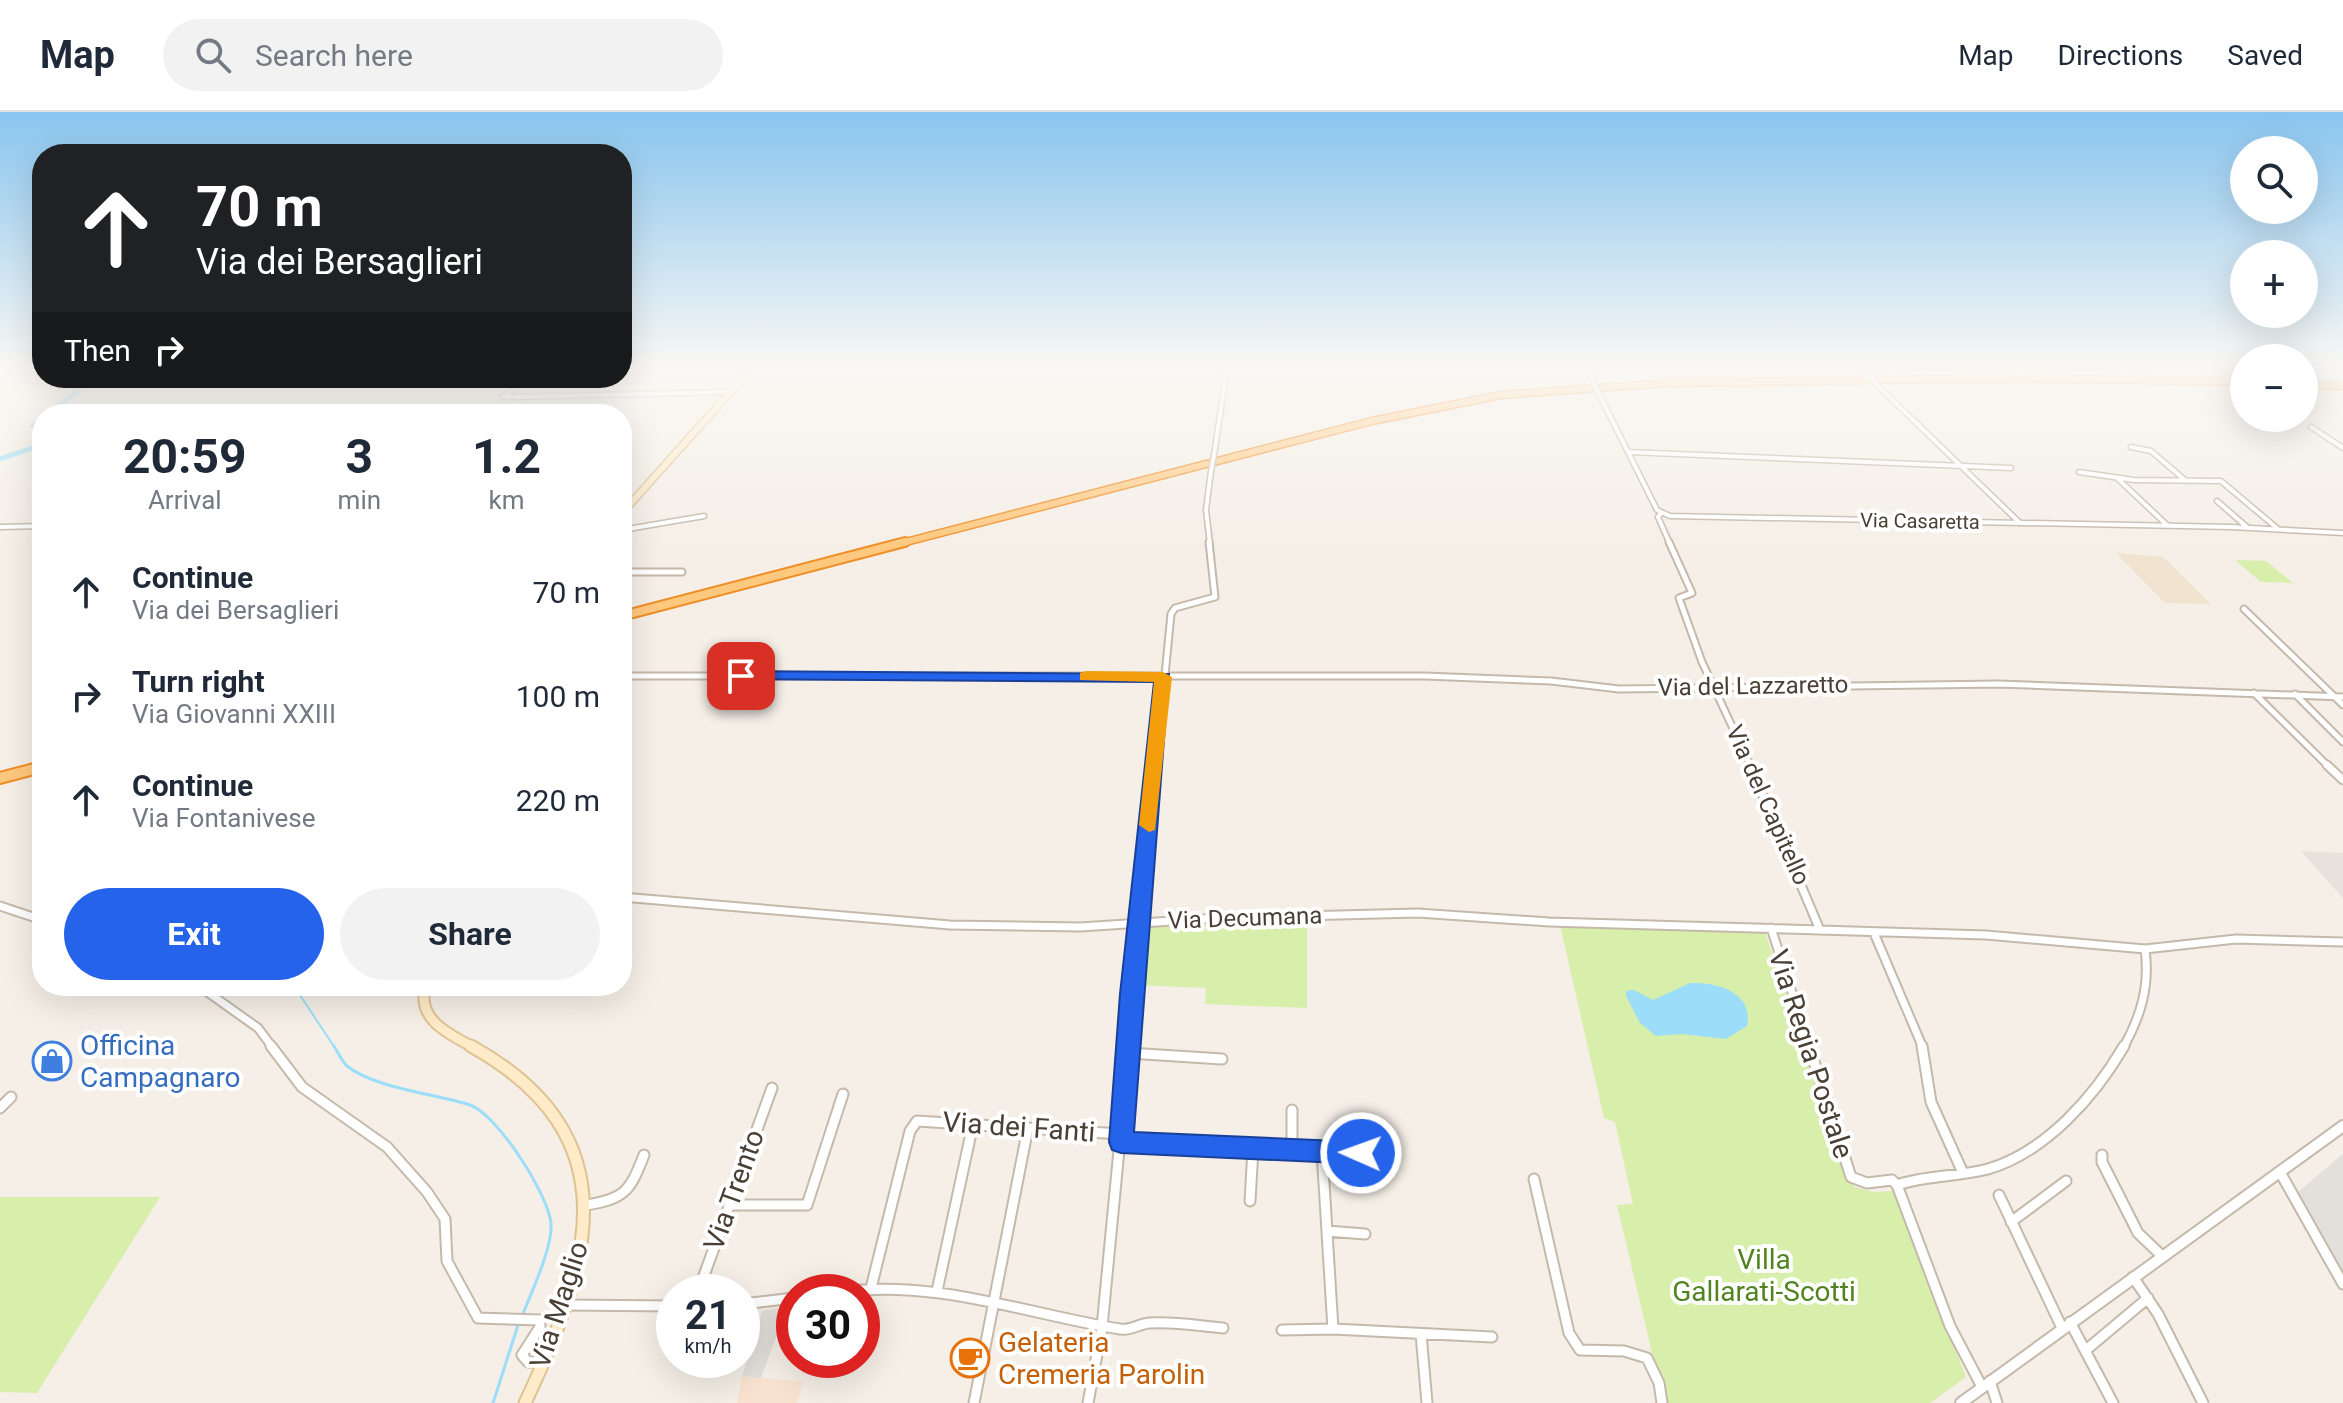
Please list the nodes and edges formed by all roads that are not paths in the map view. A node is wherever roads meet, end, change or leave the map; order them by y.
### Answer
1 (697, 428) edge
2 (1218, 428) edge
3 (1344, 428) edge
4 (1616, 428) edge
5 (1922, 428) edge
6 (2318, 432) edge
7 (2131, 447) dead end
8 (2343, 448) edge
9 (1628, 452) junction
10 (1962, 466) junction
11 (2011, 468) dead end
12 (2079, 472) dead end
13 (2117, 478) junction
14 (2186, 481) junction
15 (2217, 501) dead end
16 (632, 502) edge
17 (1661, 513) junction
18 (704, 516) dead end
19 (2020, 523) junction
20 (2167, 525) junction
21 (32, 526) edge
22 (0, 527) edge
23 (2247, 527) junction
24 (632, 528) edge
25 (2278, 529) junction
26 (2343, 533) edge
27 (632, 572) edge
28 (682, 572) dead end
29 (2244, 609) dead end
30 (632, 613) edge
31 (632, 676) edge
32 (1163, 677) junction
33 (1712, 686) junction
34 (2254, 693) junction
35 (2295, 694) junction
36 (2334, 697) junction
37 (2343, 697) edge
38 (2343, 705) edge
39 (2342, 739) edge
40 (32, 770) edge
41 (0, 778) edge
42 (2343, 780) edge
43 (632, 898) edge
44 (0, 906) edge
45 (32, 917) edge
46 (1139, 922) junction
47 (1771, 928) junction
48 (1820, 930) junction
49 (1874, 933) junction
50 (2343, 942) edge
51 (2145, 949) junction
52 (213, 996) edge
53 (422, 996) edge
54 (1129, 1053) junction
55 (1222, 1059) dead end
56 (772, 1088) dead end
57 (843, 1094) dead end
58 (11, 1097) dead end
59 (0, 1108) edge
60 (1292, 1110) dead end
61 (973, 1124) junction
62 (2343, 1126) edge
63 (1028, 1128) junction
64 (1121, 1138) junction
65 (1256, 1149) junction
66 (1292, 1150) junction
67 (1322, 1151) junction
68 (1361, 1153) dead end
69 (644, 1155) dead end
70 (2102, 1155) dead end
71 (2279, 1171) junction
72 (1963, 1173) junction
73 (1534, 1179) dead end
74 (2066, 1181) dead end
75 (1897, 1185) junction
76 (1999, 1195) dead end
77 (1250, 1201) dead end
78 (586, 1205) junction
79 (729, 1205) junction
80 (2011, 1222) junction
81 (1327, 1231) junction
82 (1365, 1234) dead end
83 (2161, 1255) junction
84 (704, 1274) edge
85 (874, 1274) edge
86 (2132, 1276) junction
87 (2343, 1284) edge
88 (880, 1288) edge
89 (937, 1291) junction
90 (2148, 1298) junction
91 (994, 1300) junction
92 (565, 1305) junction
93 (656, 1306) edge
94 (2066, 1325) junction
95 (1102, 1327) junction
96 (1223, 1328) dead end
97 (1333, 1329) junction
98 (1282, 1330) dead end
99 (1421, 1334) junction
100 (1492, 1337) dead end
101 (2086, 1350) junction
102 (543, 1363) junction
103 (1986, 1384) junction
104 (525, 1403) edge
105 (974, 1403) edge
106 (1088, 1403) edge
107 (1427, 1403) edge
108 (1662, 1403) edge
109 (1961, 1403) edge
110 (1997, 1403) edge
111 (2113, 1403) edge
112 (2203, 1403) edge

1 - 16 main road
2 - 32 street, bridge
3 - 30 highway
4 - 9 street, bridge
5 - 10 street, bridge
6 - 8 street
7 - 14 street
9 - 10 street
9 - 17 street
10 - 11 street
10 - 19 street
12 - 13 street
13 - 14 street
13 - 20 street
14 - 25 street
15 - 23 street
17 - 19 street, Via Casaretta
17 - 33 street, Via del Capitello
18 - 24 street
19 - 20 street, Via Casaretta
20 - 23 street, Via Casaretta
21 - 22 street
23 - 25 street, Via Casaretta
25 - 26 street, Via Casaretta
27 - 28 street
29 - 36 street
31 - 32 street, Via del Lazzaretto
32 - 33 street, Via del Lazzaretto
32 - 46 street
33 - 34 street, Via del Lazzaretto
33 - 48 street, Via del Capitello
34 - 35 street, Via del Lazzaretto
34 - 42 street
35 - 36 street, Via del Lazzaretto
35 - 39 street
36 - 37 street, Via del Lazzaretto
36 - 38 street
40 - 41 highway
43 - 46 street, Via Decumana
44 - 45 street
46 - 47 street, Via Decumana
46 - 54 street
47 - 48 street, Via Decumana
47 - 75 street, Via Regia Postale
48 - 49 street, Via Decumana
49 - 51 street, Via Decumana
49 - 72 street
50 - 51 street, Via Decumana
51 - 72 street, Via Regia Postale
52 - 102 street
53 - 78 main road, Via Maglio
54 - 55 street
54 - 64 street
56 - 79 street, Via Trento
57 - 79 street
58 - 59 street
60 - 66 street
61 - 63 street, Via dei Fanti
61 - 85 street, Via dei Fanti
61 - 89 street
62 - 71 street
63 - 64 street, Via dei Fanti
63 - 91 street
64 - 65 street, Via dei Fanti
64 - 95 street
65 - 66 street, Via dei Fanti
65 - 77 street
66 - 67 street, Via dei Fanti
67 - 68 street, Via dei Fanti
67 - 81 street
69 - 78 street
70 - 83 street
71 - 83 street
71 - 87 street
72 - 75 street, Via Regia Postale
73 - 108 street
74 - 80 street
75 - 103 street
76 - 80 street
78 - 92 main road, Via Maglio
79 - 84 street, Via Trento
80 - 94 street
81 - 82 street
81 - 97 street
83 - 86 street
86 - 90 street
86 - 94 street
88 - 89 street
89 - 91 street
90 - 101 street
90 - 112 street
91 - 95 street
91 - 105 street
92 - 93 street
92 - 102 main road, Via Maglio
94 - 101 street
94 - 103 street
95 - 96 street
95 - 106 street
97 - 98 street
97 - 99 street
99 - 100 street
99 - 107 street
101 - 111 street
102 - 104 main road, Via Maglio
103 - 109 street
103 - 110 street

